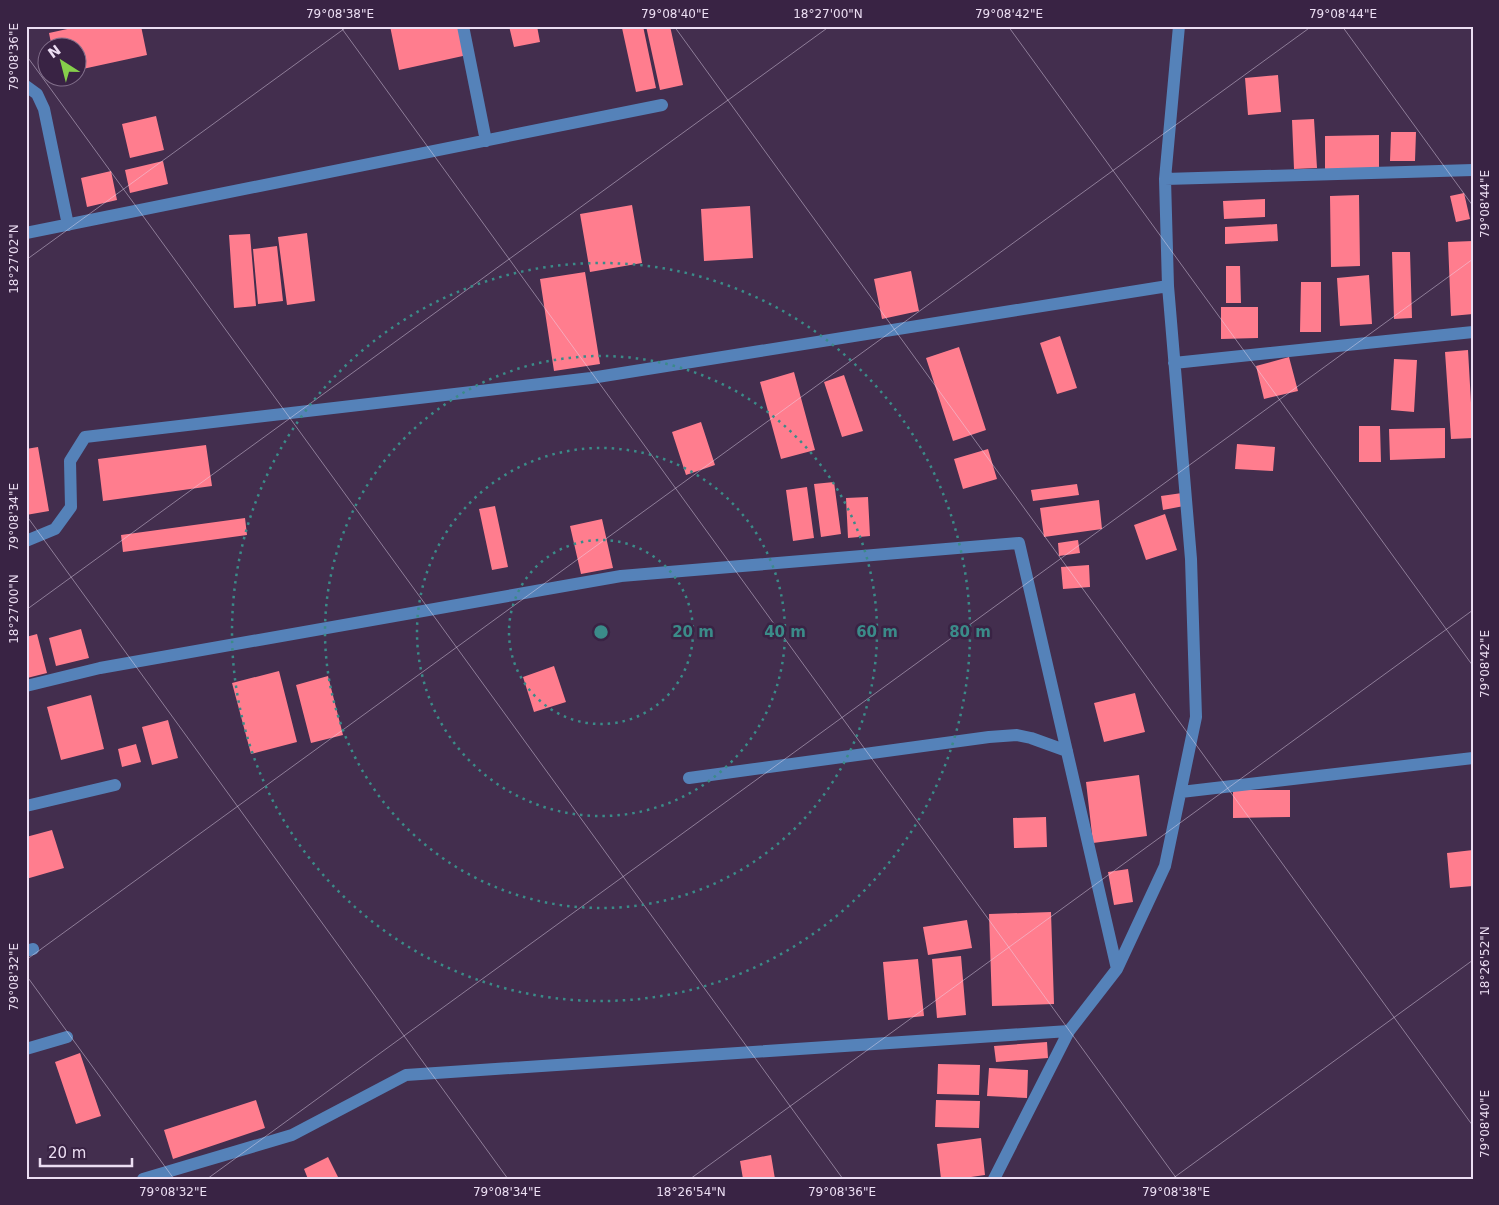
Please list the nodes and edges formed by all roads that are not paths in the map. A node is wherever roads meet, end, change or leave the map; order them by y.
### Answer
1 (463, 26) edge
2 (1178, 26) edge
3 (26, 86) edge
4 (662, 105) dead end
5 (486, 141) junction
6 (1473, 170) edge
7 (1165, 179) junction
8 (68, 225) junction
9 (26, 233) edge
10 (1168, 286) junction
11 (1473, 332) edge
12 (1174, 363) junction
13 (26, 541) edge
14 (26, 686) edge
15 (1067, 751) junction
16 (1473, 758) edge
17 (689, 778) dead end
18 (114, 785) dead end
19 (1181, 792) junction
20 (26, 806) edge
21 (1117, 969) junction
22 (1069, 1031) junction
23 (67, 1037) dead end
24 (26, 1049) edge
25 (143, 1179) edge
26 (994, 1179) edge

1 - 5 street
2 - 7 street
3 - 8 street
4 - 5 street
5 - 8 street
6 - 7 street
7 - 10 street
8 - 9 street
10 - 12 street
10 - 13 street
11 - 12 street
12 - 19 street
14 - 15 street
15 - 17 street
15 - 21 street
16 - 19 street
18 - 20 street
19 - 21 street
21 - 22 street
22 - 25 street
22 - 26 street
23 - 24 street

